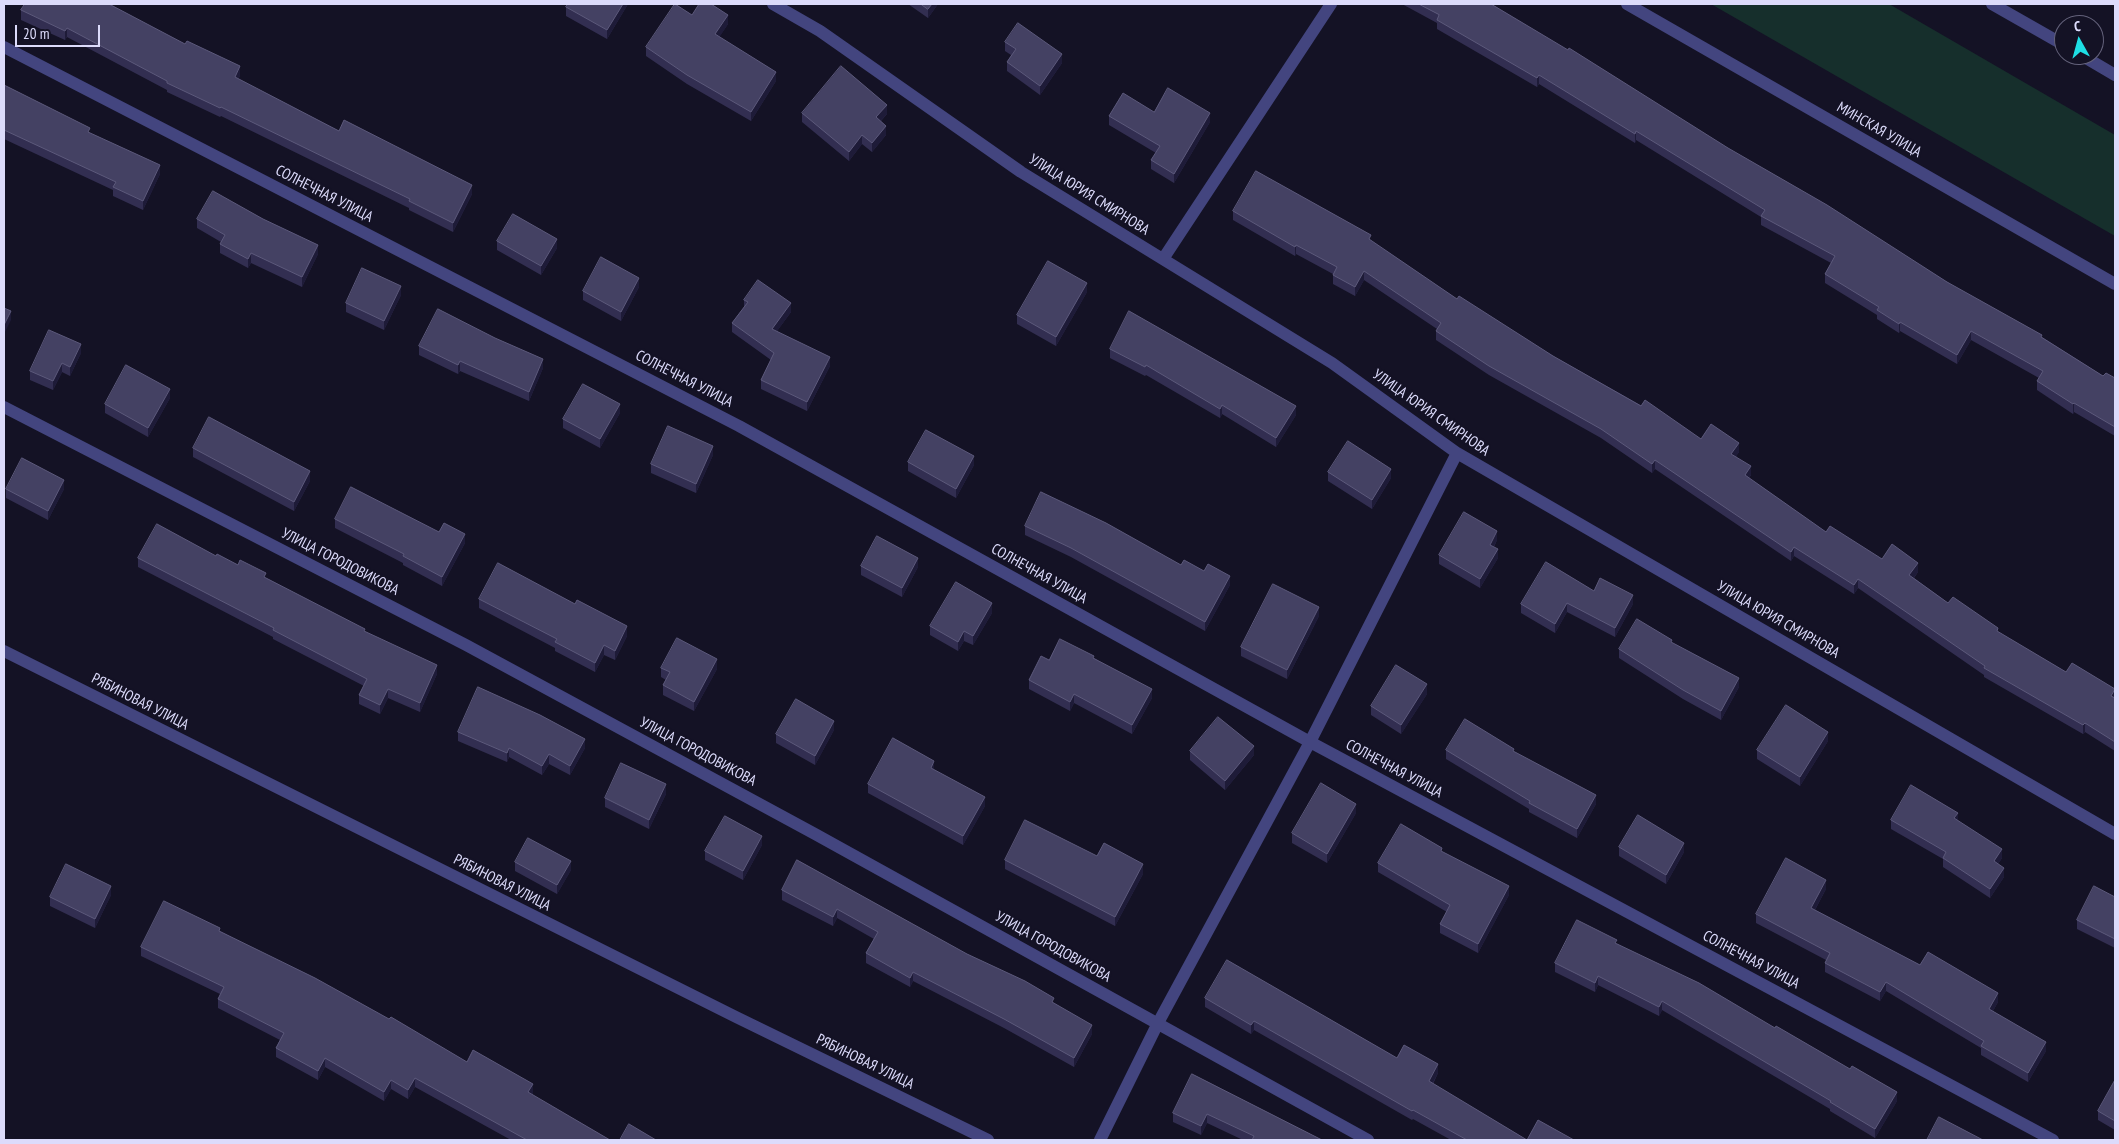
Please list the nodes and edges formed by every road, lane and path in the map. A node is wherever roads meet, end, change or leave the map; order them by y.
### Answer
1 (774, 4) edge
2 (1331, 4) edge
3 (1627, 4) edge
4 (1992, 4) edge
5 (2054, 39) edge
6 (4, 47) edge
7 (2098, 65) edge
8 (2115, 75) edge
9 (1163, 259) junction
10 (2115, 284) edge
11 (4, 407) edge
12 (1457, 453) junction
13 (4, 651) edge
14 (1310, 742) junction
15 (2115, 834) edge
16 (1158, 1023) junction
17 (988, 1140) edge
18 (1100, 1140) edge
19 (1368, 1140) edge
20 (2053, 1140) edge

1 - 9 street, УЛИЦА ЮРИЯ СМИРНОВА
2 - 9 street
3 - 10 street, МИНСКАЯ УЛИЦА
4 - 5 street
6 - 14 street, СОЛНЕЧНАЯ УЛИЦА
7 - 8 street
9 - 12 street, УЛИЦА ЮРИЯ СМИРНОВА
11 - 16 street, УЛИЦА ГОРОДОВИКОВА
12 - 14 street
12 - 15 street, УЛИЦА ЮРИЯ СМИРНОВА
13 - 17 street, РЯБИНОВАЯ УЛИЦА
14 - 16 street
14 - 20 street, СОЛНЕЧНАЯ УЛИЦА
16 - 18 street
16 - 19 street, УЛИЦА ГОРОДОВИКОВА

